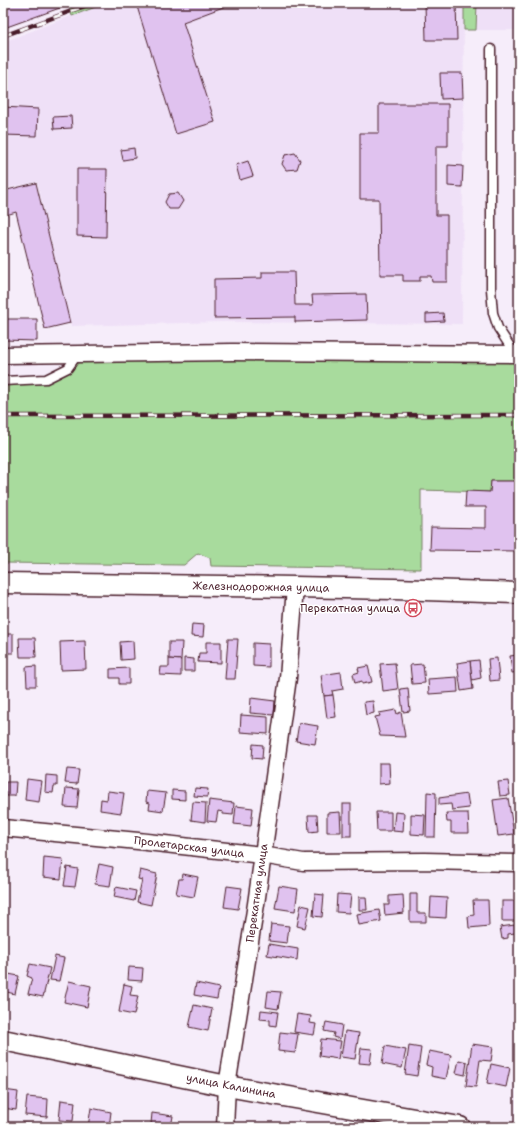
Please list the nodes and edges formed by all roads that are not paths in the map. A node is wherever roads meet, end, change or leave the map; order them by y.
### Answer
1 (491, 49) dead end
2 (78, 354) junction
3 (3, 355) edge
4 (517, 355) edge
5 (3, 381) edge
6 (3, 584) edge
7 (295, 587) junction
8 (519, 593) edge
9 (3, 828) edge
10 (262, 855) junction
11 (519, 863) edge
12 (3, 1040) edge
13 (227, 1086) junction
14 (225, 1127) edge
15 (460, 1127) edge

1 - 4 lane
2 - 3 street
2 - 4 street
2 - 5 lane
6 - 7 street, Железнодорожная улица
7 - 8 street, Железнодорожная улица
7 - 10 street, Перекатная улица
9 - 10 street, Пролетарская улица
10 - 11 street, Пролетарская улица
10 - 13 street, Перекатная улица
12 - 13 street, улица Калинина
13 - 14 street, Перекатная улица
13 - 15 street, улица Калинина

